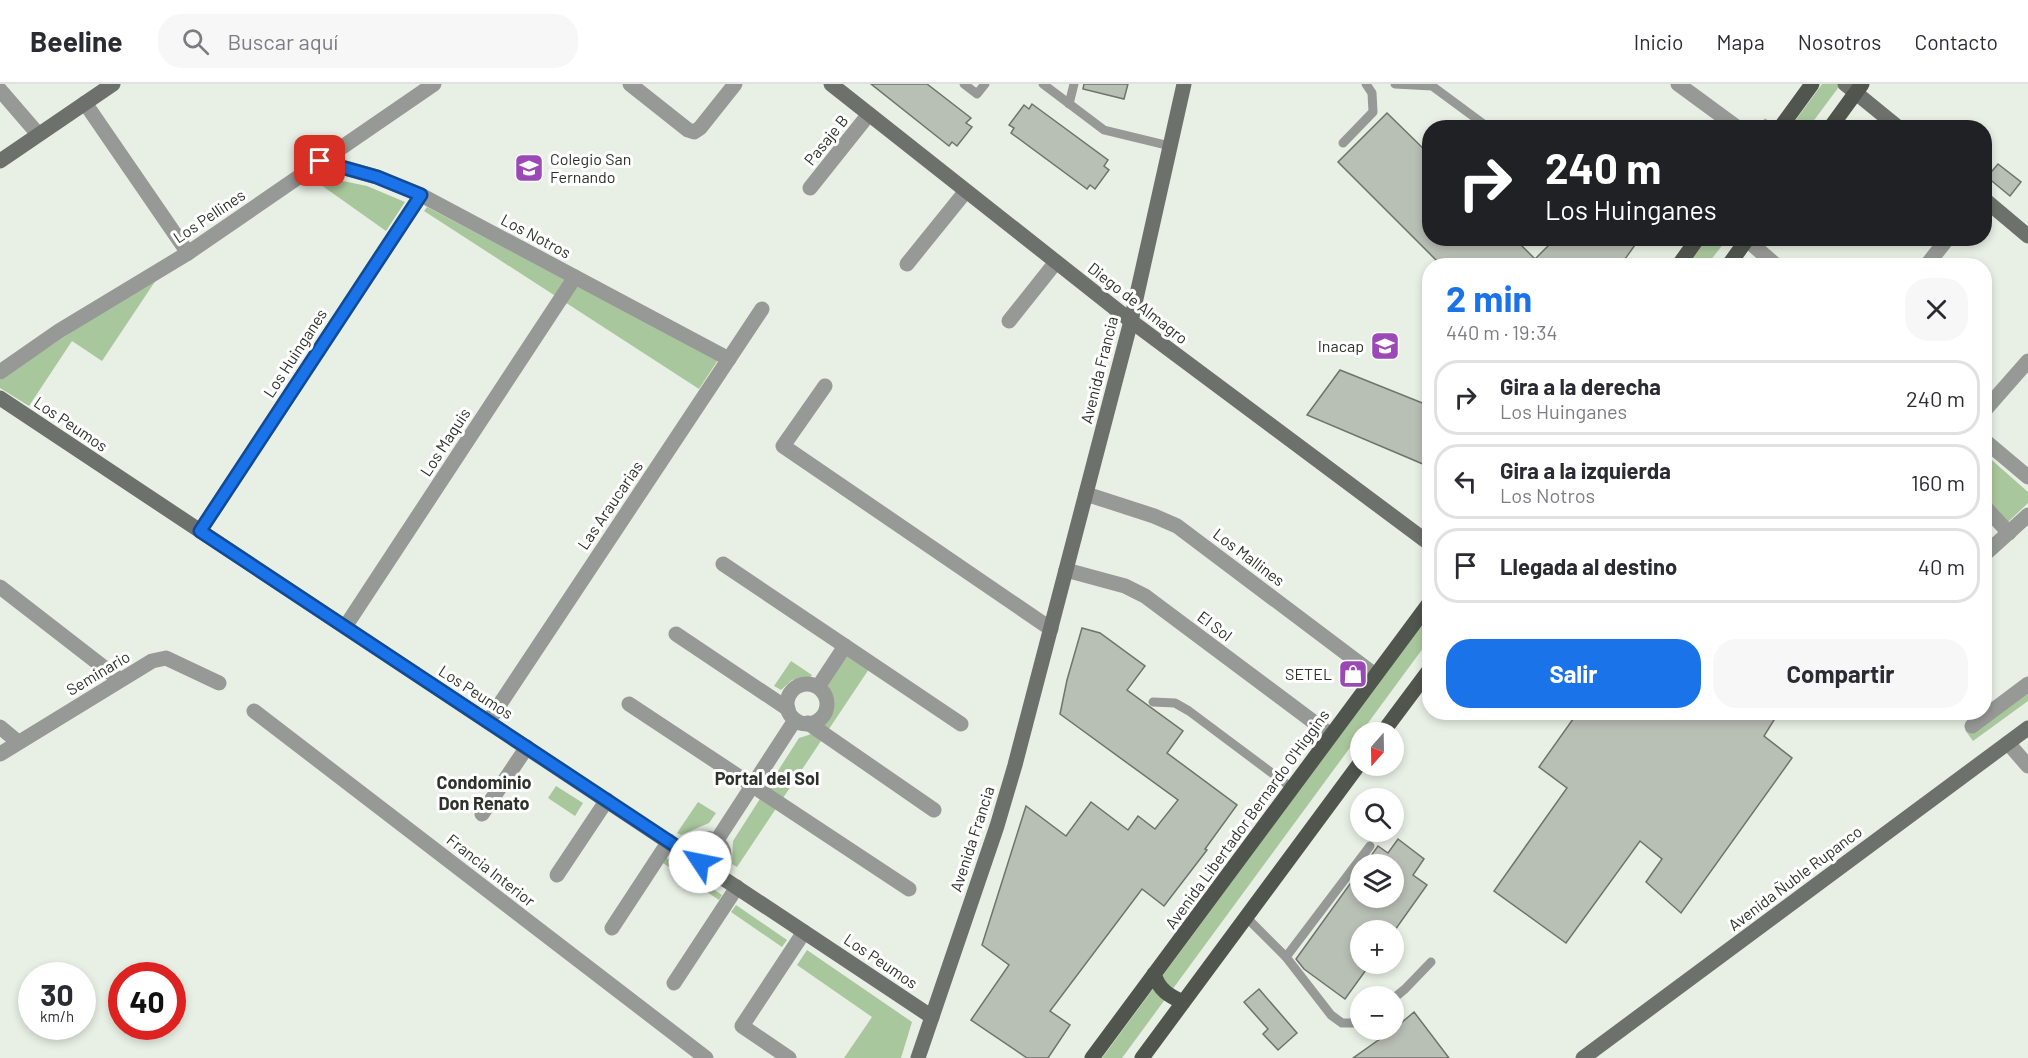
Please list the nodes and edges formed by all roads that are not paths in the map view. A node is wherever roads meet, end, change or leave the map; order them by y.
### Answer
1 (112, 84) edge
2 (434, 84) edge
3 (630, 84) edge
4 (735, 84) edge
5 (831, 84) edge
6 (964, 84) edge
7 (985, 84) edge
8 (1043, 84) edge
9 (1074, 84) edge
10 (1184, 84) edge
11 (1366, 84) edge
12 (1395, 84) edge
13 (1678, 84) edge
14 (1812, 84) edge
15 (1854, 86) edge
16 (0, 90) edge
17 (85, 103) junction
18 (1069, 104) junction
19 (869, 114) junction
20 (1478, 120) edge
21 (1726, 120) edge
22 (1785, 120) edge
23 (1835, 120) edge
24 (1890, 120) edge
25 (38, 135) junction
26 (1343, 143) dead end
27 (1170, 146) junction
28 (0, 160) edge
29 (320, 161) junction
30 (810, 188) dead end
31 (966, 191) junction
32 (421, 195) junction
33 (1992, 206) edge
34 (2028, 236) edge
35 (1756, 246) edge
36 (1942, 246) edge
37 (188, 253) junction
38 (1768, 258) edge
39 (1932, 258) edge
40 (1056, 262) junction
41 (907, 264) dead end
42 (575, 277) junction
43 (762, 309) dead end
44 (1009, 321) dead end
45 (1131, 321) junction
46 (729, 359) junction
47 (2028, 361) edge
48 (0, 372) edge
49 (825, 386) dead end
50 (0, 398) edge
51 (1992, 402) edge
52 (1992, 447) edge
53 (2028, 477) edge
54 (1086, 494) junction
55 (1992, 515) edge
56 (2028, 515) edge
57 (200, 531) junction
58 (2009, 533) junction
59 (1422, 538) edge
60 (1992, 548) edge
61 (723, 564) dead end
62 (1066, 570) junction
63 (0, 587) edge
64 (1422, 613) edge
65 (345, 627) junction
66 (1051, 629) junction
67 (676, 634) dead end
68 (845, 646) junction
69 (1375, 675) junction
70 (120, 680) junction
71 (1422, 680) edge
72 (219, 683) dead end
73 (2028, 684) edge
74 (818, 687) junction
75 (1153, 702) dead end
76 (629, 704) dead end
77 (254, 711) dead end
78 (1992, 711) edge
79 (797, 718) junction
80 (1980, 720) edge
81 (488, 722) junction
82 (1390, 722) edge
83 (961, 723) dead end
84 (1972, 726) dead end
85 (0, 727) edge
86 (2028, 728) edge
87 (1331, 735) junction
88 (18, 742) junction
89 (2008, 743) junction
90 (527, 747) junction
91 (0, 754) edge
92 (2028, 766) edge
93 (1350, 776) edge
94 (753, 786) junction
95 (1292, 788) junction
96 (607, 800) junction
97 (934, 810) dead end
98 (482, 814) dead end
99 (717, 840) junction
100 (669, 841) junction
101 (1370, 846) dead end
102 (684, 852) junction
103 (717, 874) junction
104 (557, 875) dead end
105 (737, 887) junction
106 (909, 889) dead end
107 (1246, 917) junction
108 (612, 928) dead end
109 (804, 932) junction
110 (1286, 957) junction
111 (1431, 962) dead end
112 (1154, 974) junction
113 (674, 983) dead end
114 (1404, 990) edge
115 (1183, 1002) junction
116 (932, 1017) junction
117 (1350, 1023) edge
118 (706, 1058) edge
119 (789, 1058) edge
120 (918, 1058) edge
121 (1092, 1058) edge
122 (1142, 1058) edge
123 (1583, 1058) edge

1 - 17 street
2 - 29 street, Los Pellines
3 - 4 street
5 - 19 street, Diego de Almagro
6 - 7 lane
8 - 18 lane
9 - 18 lane
10 - 27 street, Avenida Francia
11 - 26 lane
12 - 20 lane
13 - 21 street
14 - 22 main road
15 - 23 main road
15 - 24 street
16 - 25 street
17 - 25 street
17 - 37 street
18 - 27 lane
19 - 30 street, Pasaje B
19 - 31 street, Diego de Almagro
25 - 28 street
27 - 45 street, Avenida Francia
29 - 32 street, Los Notros
29 - 37 street, Los Pellines
31 - 40 street, Diego de Almagro
31 - 41 street
32 - 42 street, Los Notros
32 - 57 street, Los Huinganes
33 - 34 street
35 - 38 street
36 - 39 street
37 - 48 street, Los Pellines
40 - 44 street
40 - 45 street, Diego de Almagro
42 - 46 street, Los Notros
42 - 65 street, Los Maquis
43 - 46 street, Las Araucarias
45 - 54 street, Avenida Francia
45 - 59 street, Diego de Almagro
46 - 81 street, Las Araucarias
47 - 51 street
49 - 66 street
50 - 57 street, Los Peumos
52 - 53 street
54 - 62 street, Avenida Francia
54 - 69 street, Los Mallines
55 - 58 street
56 - 58 street
57 - 65 street, Los Peumos
58 - 60 street
61 - 68 street
62 - 66 street, Avenida Francia
62 - 87 street, El Sol
63 - 70 street
64 - 69 main road, Avenida Libertador Bernardo O'Higgins
65 - 81 street, Los Peumos
66 - 116 street, Avenida Francia
67 - 79 street
68 - 74 street
68 - 83 street
69 - 87 main road, Avenida Libertador Bernardo O'Higgins
70 - 72 street, Seminario
70 - 88 street, Seminario
71 - 82 main road
73 - 78 street
74 - 79 street
74 - 79 street
75 - 95 lane
76 - 94 street
77 - 118 street, Francia Interior
79 - 94 street
79 - 97 street
80 - 84 street
81 - 90 street, Los Peumos
85 - 88 street
86 - 89 street, Avenida Ñuble Rupanco
87 - 95 main road, Avenida Libertador Bernardo O'Higgins
88 - 91 street, Seminario
89 - 92 street
89 - 123 street, Avenida Ñuble Rupanco
90 - 96 street, Los Peumos
90 - 98 street
93 - 107 main road
94 - 99 street
94 - 106 street
95 - 112 main road, Avenida Libertador Bernardo O'Higgins
96 - 100 street, Los Peumos
96 - 104 street
99 - 102 street
99 - 103 street
100 - 102 street, Los Peumos
100 - 108 street
101 - 110 lane
102 - 103 street, Los Peumos
103 - 105 street, Los Peumos
105 - 109 street, Los Peumos
105 - 113 street
107 - 110 lane
107 - 115 main road
109 - 116 street, Los Peumos
109 - 119 street
110 - 117 lane
111 - 114 lane
112 - 115 main road
112 - 121 main road, Avenida Libertador Bernardo O'Higgins
115 - 122 main road
116 - 120 street, Avenida Francia

